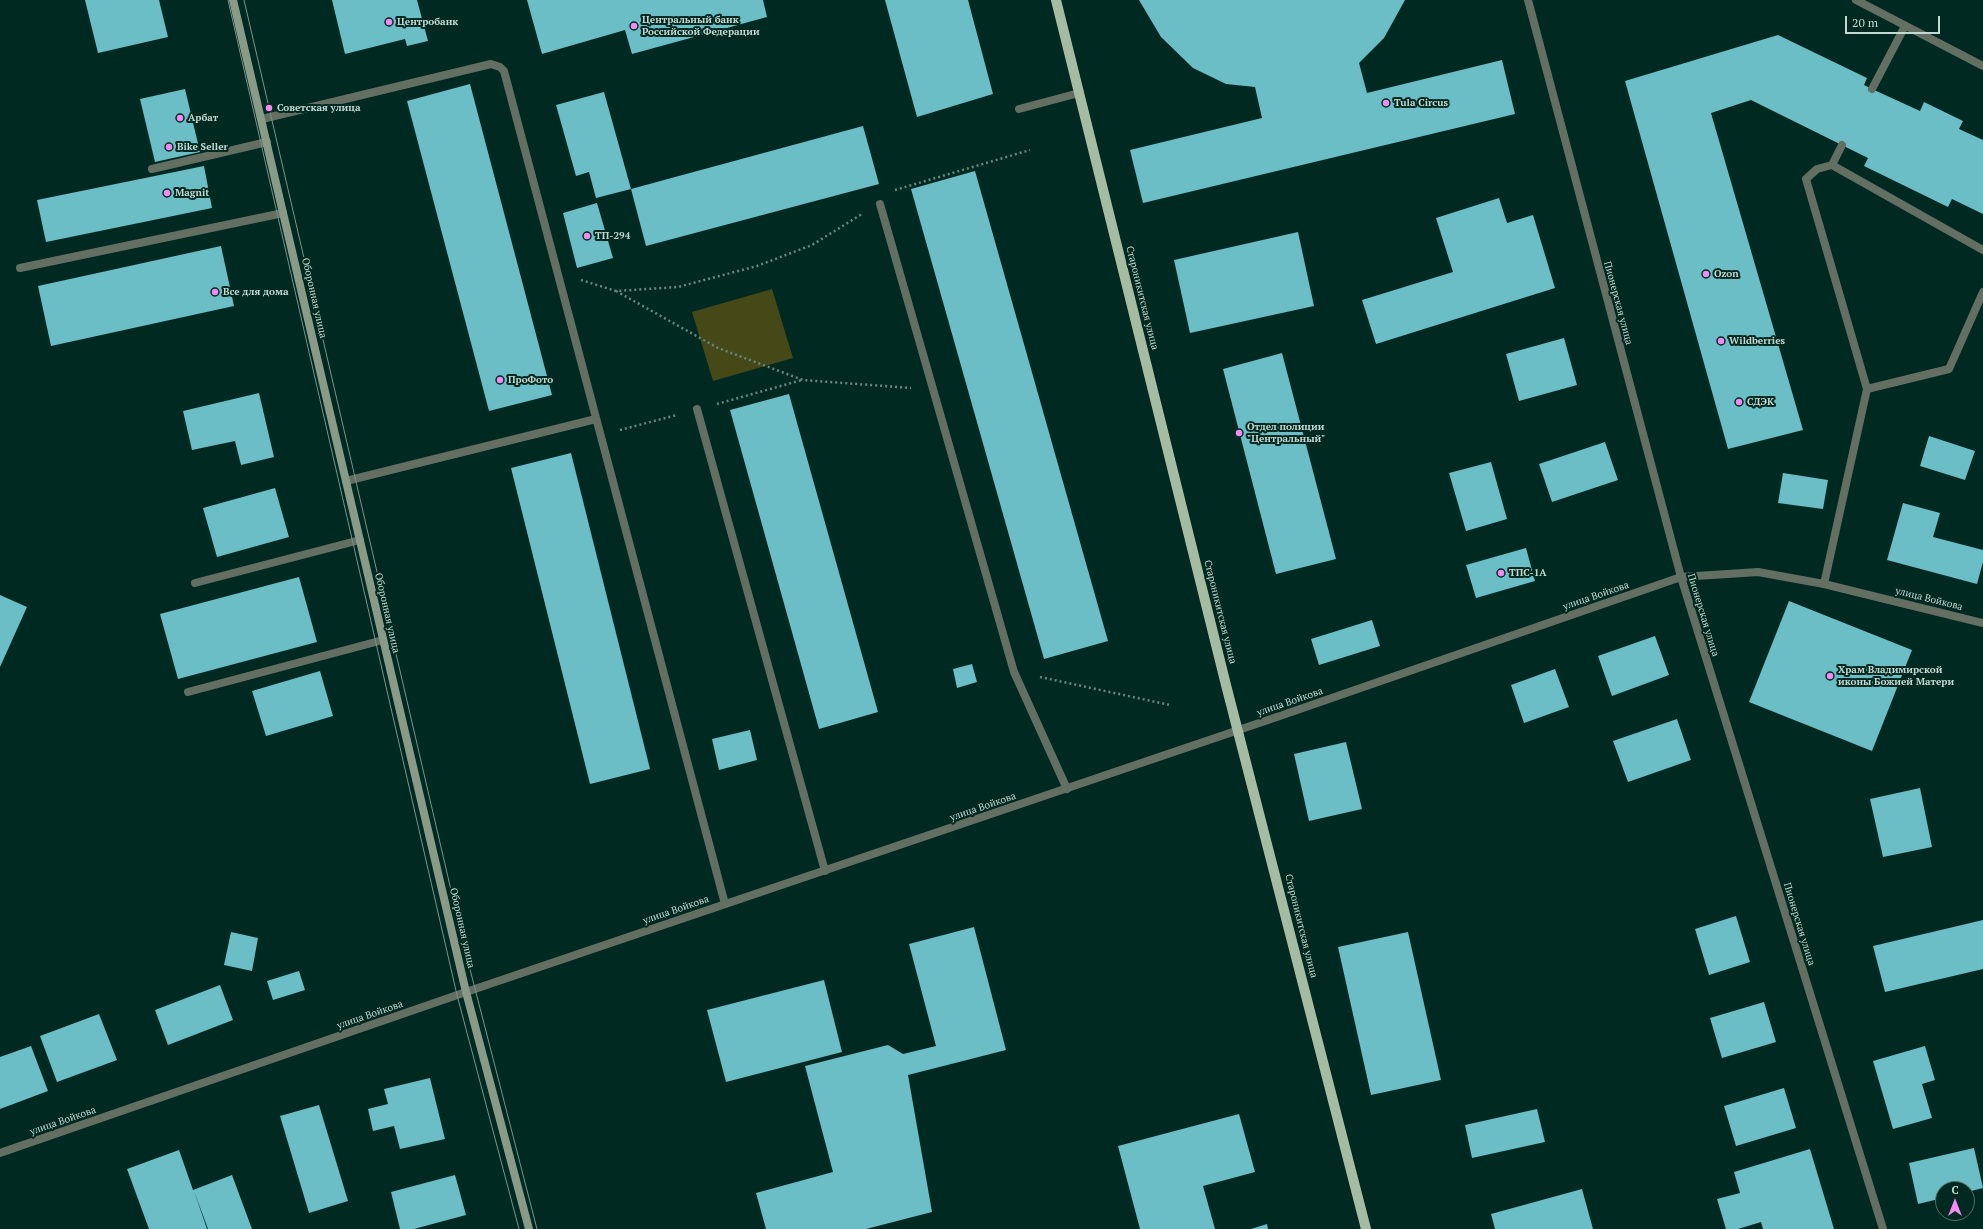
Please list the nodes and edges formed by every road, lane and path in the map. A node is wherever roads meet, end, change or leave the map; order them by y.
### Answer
1 (233, 0) edge
2 (1056, 0) edge
3 (1528, 0) edge
4 (1856, 0) edge
5 (1905, 26) junction
6 (1983, 66) edge
7 (1872, 89) dead end
8 (1079, 94) junction
9 (1019, 109) dead end
10 (262, 119) junction
11 (267, 142) junction
12 (1842, 145) dead end
13 (1030, 150) dead end
14 (1832, 165) junction
15 (152, 169) dead end
16 (880, 204) junction
17 (283, 213) junction
18 (1983, 250) edge
19 (20, 268) dead end
20 (575, 277) dead end
21 (616, 291) junction
22 (1983, 292) edge
23 (933, 389) junction
24 (1867, 389) junction
25 (697, 409) dead end
26 (596, 419) junction
27 (346, 481) junction
28 (360, 540) junction
29 (1681, 577) junction
30 (195, 583) dead end
31 (1824, 584) junction
32 (1983, 623) edge
33 (384, 640) junction
34 (1014, 672) junction
35 (188, 692) dead end
36 (1170, 705) dead end
37 (1238, 730) junction
38 (1067, 789) junction
39 (824, 871) junction
40 (725, 904) junction
41 (466, 992) junction
42 (0, 1153) edge
43 (528, 1229) edge
44 (1366, 1229) edge
45 (1883, 1229) edge

1 - 10 main road, Оборонная улица
2 - 8 main road, Староникитская улица
3 - 29 street, Пионерская улица
4 - 5 street
5 - 6 street
5 - 7 street
8 - 9 street
8 - 37 main road, Староникитская улица
10 - 11 main road, Оборонная улица
10 - 26 street
11 - 15 street
11 - 17 main road, Оборонная улица
12 - 14 street
13 - 16 path
14 - 18 street
14 - 24 street
16 - 21 path
16 - 23 street
17 - 19 street
17 - 27 main road, Оборонная улица
20 - 21 path
21 - 23 path
22 - 24 street
23 - 34 street
24 - 31 street
25 - 39 street
26 - 27 street
26 - 40 street
27 - 28 main road, Оборонная улица
28 - 30 street
28 - 33 main road, Оборонная улица
29 - 31 street, улица Войкова
29 - 37 street, улица Войкова
29 - 45 street, Пионерская улица
31 - 32 street, улица Войкова
33 - 35 street
33 - 41 main road, Оборонная улица
34 - 36 path
34 - 38 street
37 - 38 street, улица Войкова
37 - 44 main road, Староникитская улица
38 - 39 street, улица Войкова
39 - 40 street, улица Войкова
40 - 41 street, улица Войкова
41 - 42 street, улица Войкова
41 - 43 main road, Оборонная улица

